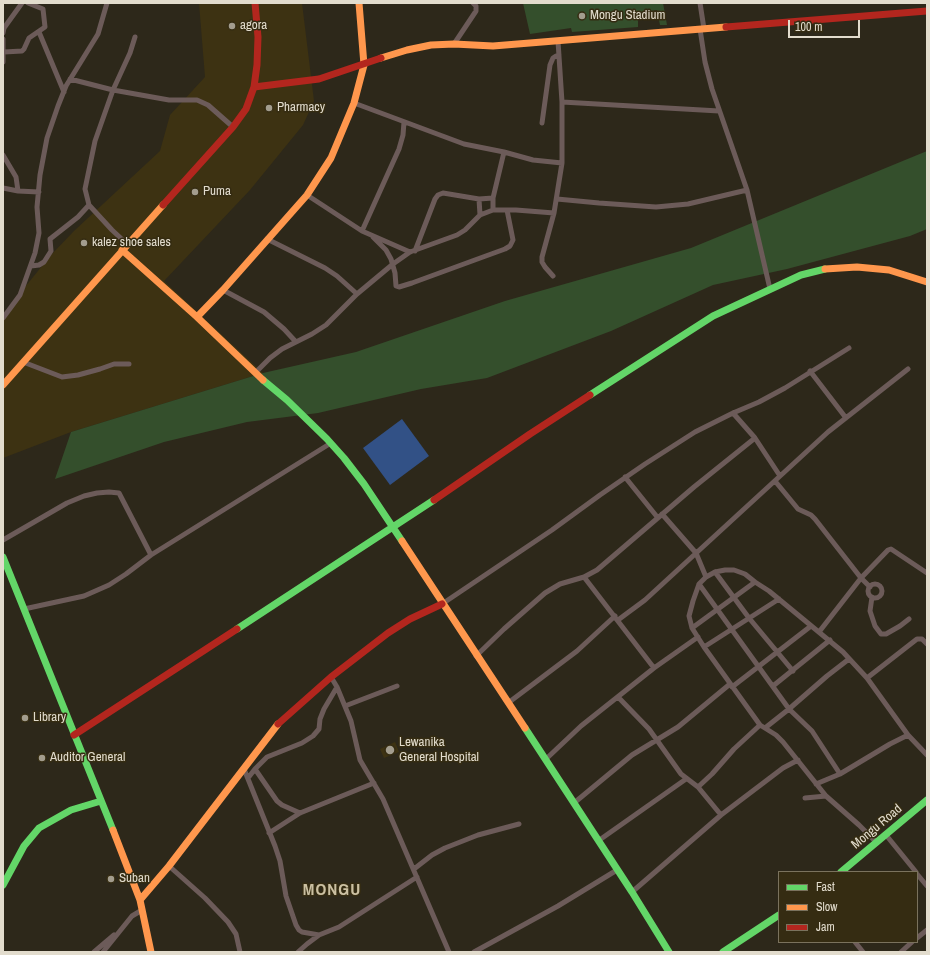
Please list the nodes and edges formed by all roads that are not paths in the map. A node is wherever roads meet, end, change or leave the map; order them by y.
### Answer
1 (22, 3) edge
2 (28, 3) edge
3 (107, 3) edge
4 (255, 3) edge
5 (358, 3) edge
6 (472, 3) edge
7 (700, 3) edge
8 (927, 11) edge
9 (702, 29) junction
10 (39, 32) junction
11 (3, 33) edge
12 (135, 37) dead end
13 (3, 39) edge
14 (558, 41) junction
15 (454, 44) junction
16 (4, 52) edge
17 (559, 55) junction
18 (3, 62) edge
19 (364, 65) junction
20 (70, 79) junction
21 (254, 87) junction
22 (113, 90) junction
23 (64, 92) junction
24 (354, 102) junction
25 (562, 102) junction
26 (719, 111) junction
27 (404, 122) junction
28 (542, 123) dead end
29 (233, 127) junction
30 (504, 152) junction
31 (3, 155) edge
32 (562, 163) junction
33 (3, 188) edge
34 (747, 190) junction
35 (18, 191) junction
36 (39, 192) junction
37 (307, 195) junction
38 (493, 198) junction
39 (479, 199) junction
40 (557, 199) junction
41 (89, 205) junction
42 (493, 210) junction
43 (507, 210) junction
44 (554, 213) junction
45 (480, 215) junction
46 (362, 231) junction
47 (373, 237) junction
48 (267, 239) junction
49 (128, 244) junction
50 (122, 250) junction
51 (412, 252) junction
52 (393, 264) junction
53 (31, 266) junction
54 (553, 276) dead end
55 (927, 282) edge
56 (770, 289) junction
57 (223, 290) junction
58 (357, 294) junction
59 (197, 317) junction
60 (3, 318) edge
61 (296, 342) junction
62 (849, 348) dead end
63 (23, 362) junction
64 (129, 364) dead end
65 (908, 369) dead end
66 (810, 371) junction
67 (256, 373) junction
68 (3, 385) edge
69 (733, 413) junction
70 (846, 418) junction
71 (755, 438) junction
72 (331, 443) junction
73 (780, 476) junction
74 (625, 477) junction
75 (775, 481) junction
76 (660, 516) junction
77 (392, 528) junction
78 (3, 540) edge
79 (696, 553) junction
80 (151, 555) junction
81 (3, 557) edge
82 (5, 570) edge
83 (715, 572) junction
84 (927, 573) edge
85 (584, 577) junction
86 (706, 577) junction
87 (861, 578) junction
88 (755, 582) junction
89 (699, 584) junction
90 (870, 587) junction
91 (734, 597) junction
92 (872, 597) junction
93 (779, 599) junction
94 (442, 604) junction
95 (24, 609) junction
96 (717, 610) junction
97 (617, 618) junction
98 (749, 618) junction
99 (910, 618) dead end
100 (811, 626) junction
101 (692, 628) junction
102 (731, 630) junction
103 (819, 632) junction
104 (698, 637) junction
105 (830, 640) junction
106 (927, 644) edge
107 (704, 647) junction
108 (777, 651) junction
109 (476, 656) junction
110 (850, 659) junction
111 (758, 667) junction
112 (654, 668) junction
113 (793, 671) junction
114 (331, 677) junction
115 (867, 678) junction
116 (397, 686) dead end
117 (731, 686) junction
118 (773, 686) junction
119 (337, 687) junction
120 (618, 697) junction
121 (508, 704) junction
122 (345, 706) junction
123 (789, 709) junction
124 (762, 727) junction
125 (908, 734) junction
126 (74, 735) junction
127 (656, 739) junction
128 (927, 754) edge
129 (546, 759) junction
130 (798, 760) junction
131 (244, 769) junction
132 (255, 769) junction
133 (840, 774) junction
134 (248, 778) junction
135 (686, 779) junction
136 (374, 783) junction
137 (816, 784) junction
138 (698, 787) junction
139 (826, 796) junction
140 (805, 798) dead end
141 (101, 800) junction
142 (927, 800) edge
143 (574, 803) junction
144 (300, 813) junction
145 (721, 815) junction
146 (519, 824) dead end
147 (270, 833) junction
148 (886, 835) junction
149 (598, 841) junction
150 (877, 843) junction
151 (169, 866) junction
152 (414, 869) junction
153 (617, 870) junction
154 (842, 871) edge
155 (914, 871) edge
156 (918, 875) edge
157 (416, 877) junction
158 (3, 885) edge
159 (927, 886) edge
160 (632, 892) junction
161 (140, 900) junction
162 (142, 910) junction
163 (778, 916) edge
164 (927, 930) edge
165 (118, 933) junction
166 (319, 935) junction
167 (918, 937) edge
168 (856, 943) edge
169 (911, 943) edge
170 (94, 952) edge
171 (103, 952) edge
172 (151, 952) edge
173 (240, 952) edge
174 (298, 952) edge
175 (450, 952) edge
176 (474, 952) edge
177 (669, 952) edge
178 (723, 952) edge
179 (863, 952) edge
180 (901, 952) edge

1 - 11 street
2 - 10 street
3 - 20 street
4 - 21 street
5 - 19 street
6 - 15 street
7 - 9 street
8 - 9 street
9 - 14 street
9 - 26 street
10 - 16 street
10 - 23 street
12 - 22 street
13 - 16 street
14 - 15 street
14 - 17 street
15 - 19 street
16 - 18 street
17 - 25 street
17 - 28 street
19 - 21 street
19 - 24 street
20 - 22 street
20 - 23 street
21 - 29 street
22 - 29 street
22 - 41 street
23 - 36 street
24 - 27 street
24 - 37 street
25 - 26 street
25 - 32 street
26 - 34 street
27 - 30 street
27 - 46 street
29 - 49 street
30 - 32 street
30 - 38 street
31 - 35 street
32 - 40 street
33 - 35 street
34 - 40 street
34 - 56 street
35 - 36 street
36 - 53 street
37 - 46 street
37 - 48 street
38 - 39 street
38 - 42 street
39 - 45 street
39 - 51 street
40 - 44 street
41 - 49 street
41 - 53 street
42 - 43 street
42 - 45 street
43 - 44 street
43 - 52 street
44 - 54 street
45 - 51 street
46 - 47 street
47 - 51 street
47 - 52 street
48 - 57 street
48 - 58 street
49 - 50 street
50 - 59 street
50 - 63 street
51 - 52 street
52 - 58 street
53 - 60 street
55 - 56 street
56 - 77 street
57 - 59 street
57 - 61 street
58 - 61 street
59 - 67 street
61 - 67 street
62 - 66 street
63 - 64 street
63 - 68 street
65 - 70 street
66 - 69 street
66 - 70 street
67 - 72 street
69 - 71 street
69 - 74 street
70 - 73 street
71 - 73 street
71 - 76 street
72 - 77 street
72 - 80 street
73 - 75 street
74 - 76 street
74 - 94 street
75 - 79 street
75 - 87 street
76 - 79 street
76 - 85 street
77 - 94 street
77 - 126 street
78 - 80 street
79 - 86 street
79 - 97 street
80 - 95 street
81 - 82 street
82 - 95 street
83 - 86 street
83 - 88 street
83 - 91 street
84 - 87 street
85 - 97 street
85 - 109 street
86 - 89 street
87 - 90 street
87 - 103 street
88 - 91 street
88 - 93 street
89 - 96 street
89 - 101 street
90 - 92 street
90 - 92 street
91 - 96 street
91 - 98 street
92 - 99 street
93 - 98 street
93 - 100 street
94 - 109 street
94 - 114 street
95 - 126 street
96 - 101 street
96 - 102 street
97 - 112 street
97 - 121 street
98 - 102 street
98 - 108 street
100 - 103 street
100 - 108 street
101 - 104 street
102 - 107 street
102 - 111 street
103 - 105 street
104 - 107 street
104 - 112 street
105 - 110 street
105 - 113 street
106 - 115 street
107 - 117 street
108 - 111 street
108 - 113 street
109 - 121 street
110 - 115 street
110 - 123 street
111 - 117 street
111 - 118 street
112 - 120 street
113 - 118 street
114 - 119 street
114 - 131 street
115 - 125 street
116 - 122 street
117 - 124 street
117 - 127 street
118 - 123 street
119 - 122 street
119 - 132 street
120 - 127 street
120 - 129 street
121 - 129 street
122 - 136 street
123 - 124 street
123 - 133 street
124 - 130 street
124 - 138 street
125 - 128 street
125 - 133 street
126 - 141 street
127 - 135 street
127 - 143 street
129 - 143 street
130 - 137 street
130 - 145 street
131 - 134 street
131 - 151 street
132 - 134 street
132 - 144 street
133 - 137 street
134 - 147 street
135 - 138 street
135 - 149 street
136 - 144 street
136 - 152 street
137 - 139 street
138 - 145 street
139 - 140 street
139 - 150 street
141 - 158 street
141 - 161 street
142 - 148 street, Mongu Road
143 - 149 street
144 - 147 street
145 - 160 street
146 - 152 street
147 - 166 street
148 - 150 street, Mongu Road
148 - 155 street
149 - 153 street
150 - 154 street, Mongu Road
151 - 161 street
151 - 173 street
152 - 157 street
153 - 160 street
153 - 176 street
156 - 159 street
157 - 166 street
157 - 175 street
160 - 177 street
161 - 162 street
162 - 165 street
162 - 172 street
163 - 178 street
164 - 167 street
165 - 170 street
165 - 171 street
166 - 174 street
168 - 179 street
169 - 180 street

